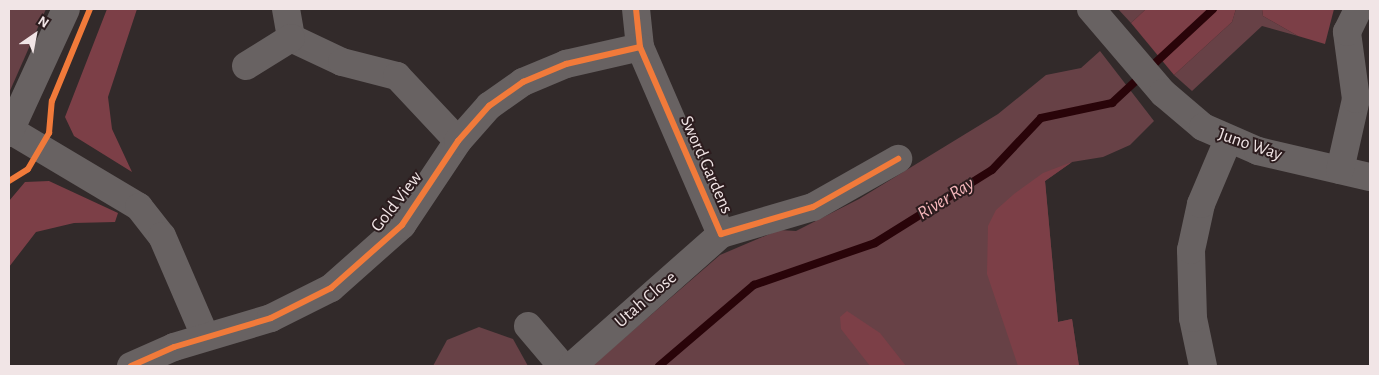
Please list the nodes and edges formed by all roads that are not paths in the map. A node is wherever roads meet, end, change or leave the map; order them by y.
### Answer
1 (66, 9) edge
2 (286, 9) edge
3 (636, 9) edge
4 (1091, 9) edge
5 (1358, 9) edge
6 (291, 38) junction
7 (640, 47) junction
8 (246, 66) dead end
9 (10, 131) edge
10 (1228, 140) junction
11 (458, 141) junction
12 (898, 159) dead end
13 (1340, 170) junction
14 (1370, 176) edge
15 (720, 234) junction
16 (528, 326) dead end
17 (205, 336) junction
18 (133, 366) edge
19 (562, 366) edge
20 (572, 366) edge
21 (1203, 366) edge

1 - 9 street
2 - 6 street
3 - 7 street, Sword Gardens
4 - 10 street, Juno Way
5 - 13 street
6 - 8 street
6 - 11 street
7 - 11 street, Gold View
7 - 15 street, Sword Gardens
9 - 17 street
10 - 13 street, Juno Way
10 - 21 street
11 - 17 street, Gold View
12 - 15 street, Sword Gardens
13 - 14 street, Juno Way
15 - 20 street, Utah Close
16 - 19 street
17 - 18 street, Gold View

